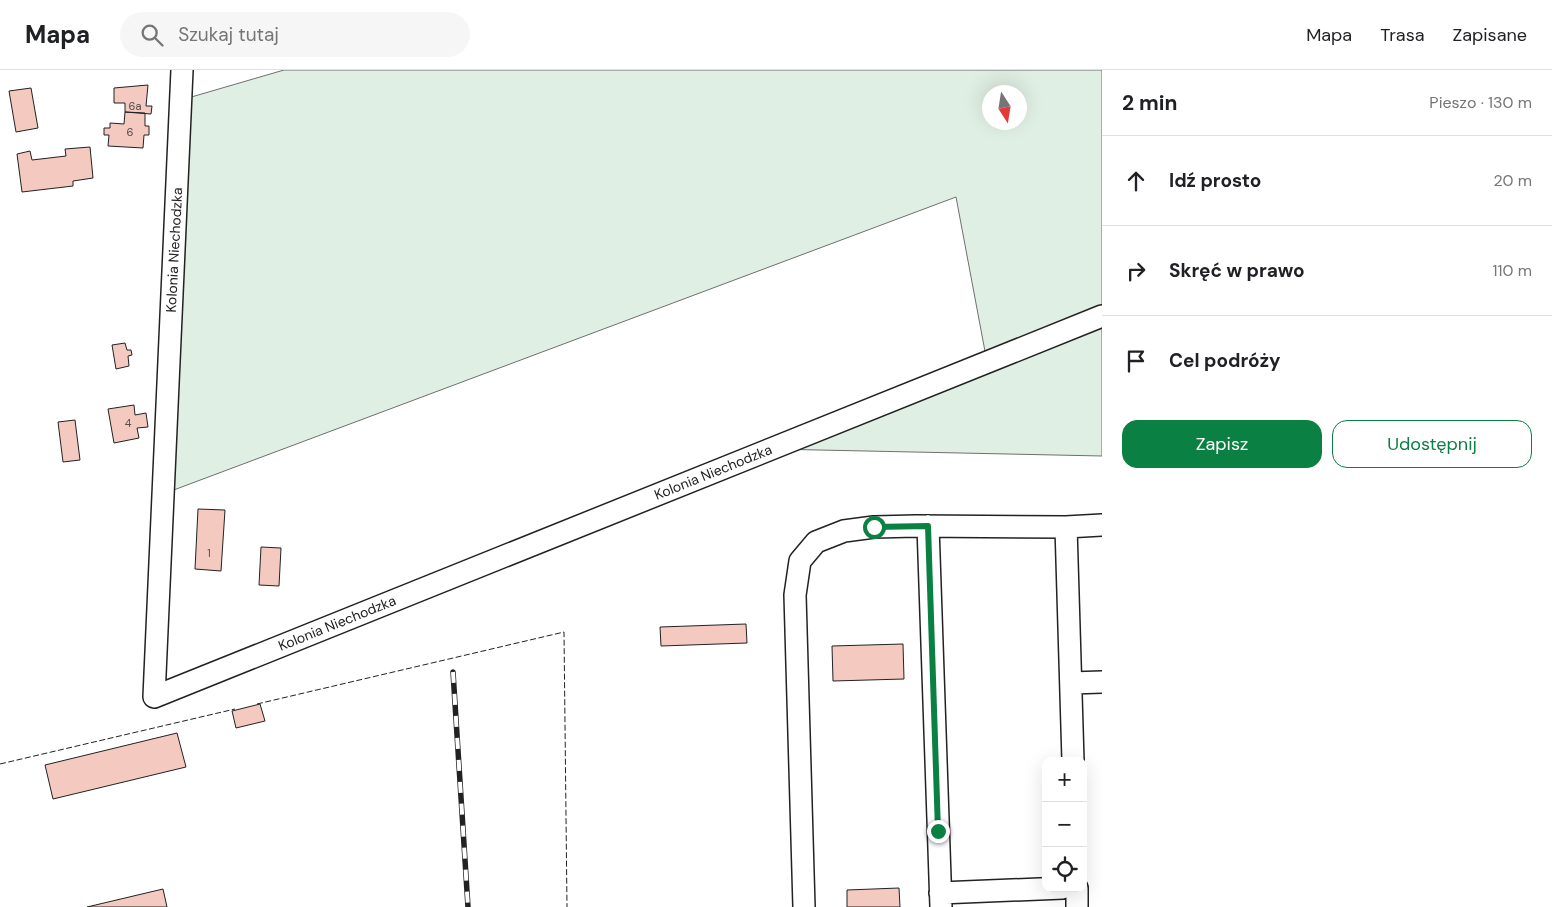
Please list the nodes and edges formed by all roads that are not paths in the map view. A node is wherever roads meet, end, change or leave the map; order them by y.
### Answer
1 (182, 70) edge
2 (1102, 316) edge
3 (1102, 525) edge
4 (928, 526) junction
5 (1066, 526) junction
6 (1102, 682) edge
7 (1071, 683) junction
8 (1073, 757) edge
9 (1042, 890) edge
10 (1077, 892) edge
11 (941, 900) edge
12 (804, 907) edge
13 (1077, 907) edge

1 - 2 street, Kolonia Niechodzka
3 - 5 street
4 - 5 street
4 - 11 street
4 - 12 street
5 - 7 street
6 - 7 street
7 - 8 street
9 - 11 street
10 - 13 street

